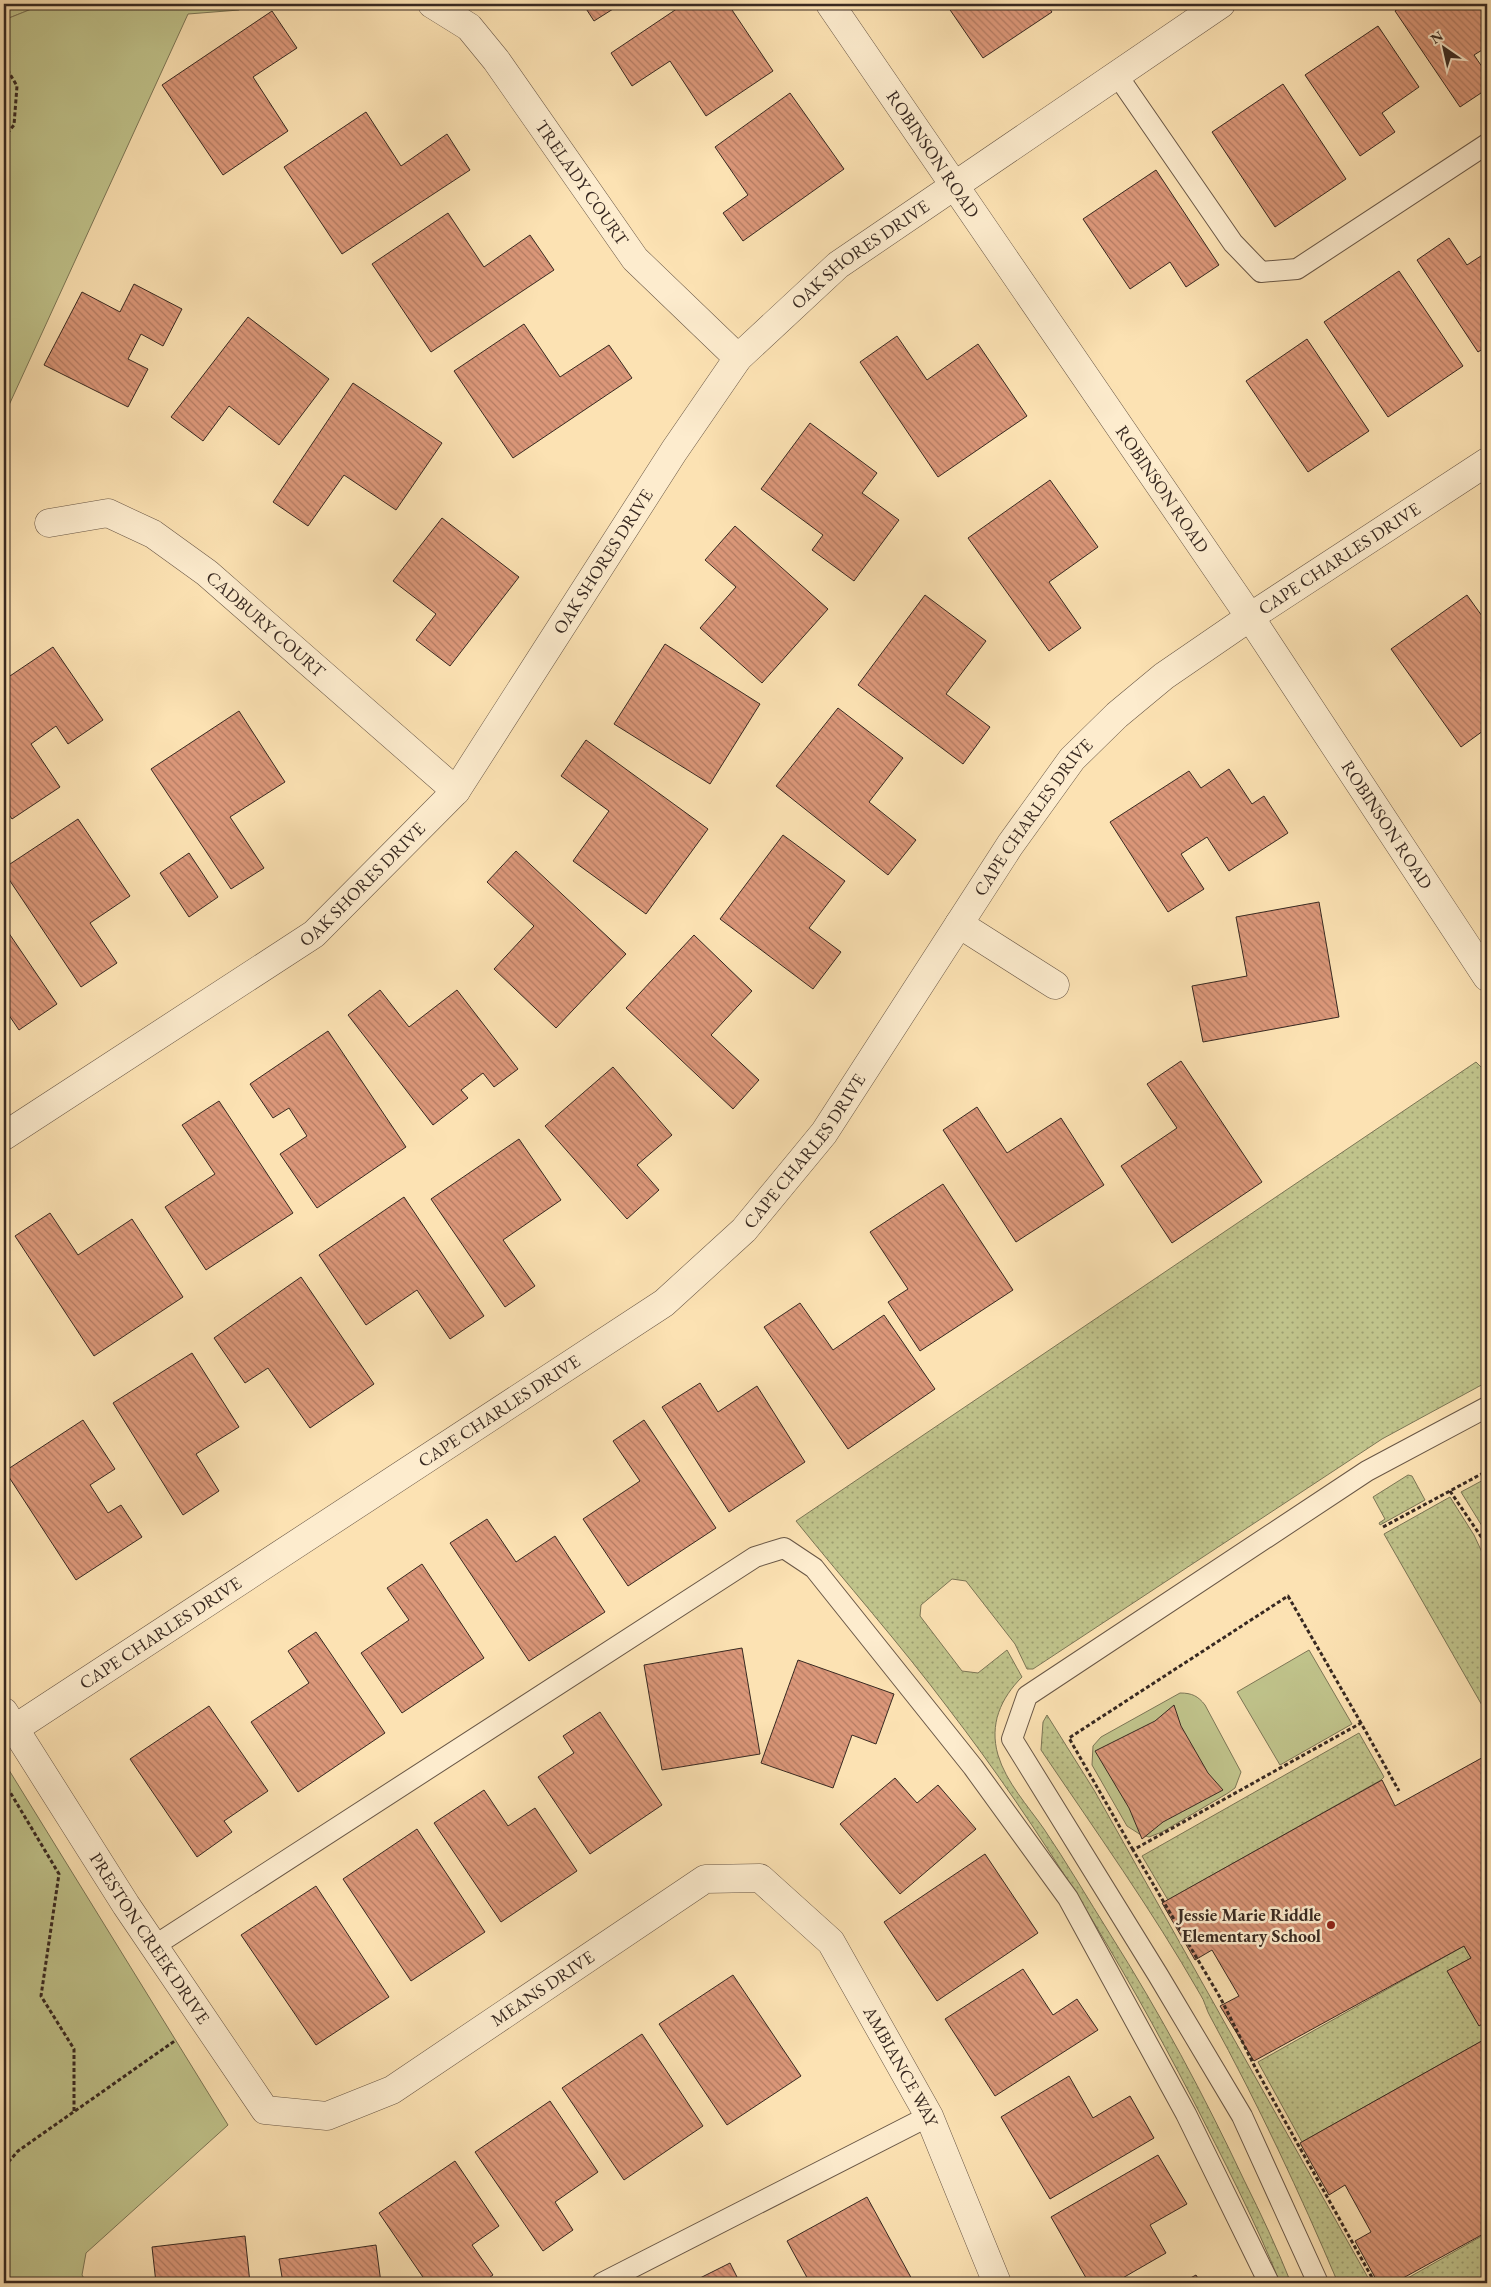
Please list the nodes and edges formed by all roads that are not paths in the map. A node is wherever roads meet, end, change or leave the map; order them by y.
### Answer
1 (432, 4) edge
2 (830, 4) edge
3 (1221, 4) edge
4 (1117, 75) junction
5 (1487, 144) edge
6 (955, 185) junction
7 (738, 358) junction
8 (1487, 462) edge
9 (49, 523) dead end
10 (1250, 617) junction
11 (456, 792) junction
12 (959, 924) junction
13 (1487, 977) edge
14 (1055, 985) dead end
15 (4, 1136) edge
16 (1487, 1407) edge
17 (9, 1721) edge
18 (760, 1878) joint
19 (154, 1946) junction
20 (327, 2116) joint
21 (929, 2116) junction
22 (602, 2283) edge
23 (997, 2283) edge
24 (1269, 2283) edge
25 (1318, 2283) edge

1 - 7 street, TRELADY COURT
2 - 6 street, ROBINSON ROAD
3 - 4 street, OAK SHORES DRIVE
4 - 5 lane
4 - 6 street, OAK SHORES DRIVE
6 - 7 street, OAK SHORES DRIVE
6 - 10 street, ROBINSON ROAD
7 - 11 street, OAK SHORES DRIVE
8 - 10 street, CAPE CHARLES DRIVE
9 - 11 street, CADBURY COURT
10 - 12 street, CAPE CHARLES DRIVE
10 - 13 street, ROBINSON ROAD
11 - 15 street, OAK SHORES DRIVE
12 - 14 street
12 - 17 street, CAPE CHARLES DRIVE
16 - 25 lane
17 - 19 street, PRESTON CREEK DRIVE
18 - 20 street, MEANS DRIVE
18 - 21 street, AMBIANCE WAY
19 - 20 street, PRESTON CREEK DRIVE
19 - 24 lane
21 - 22 lane
21 - 23 street, AMBIANCE WAY

